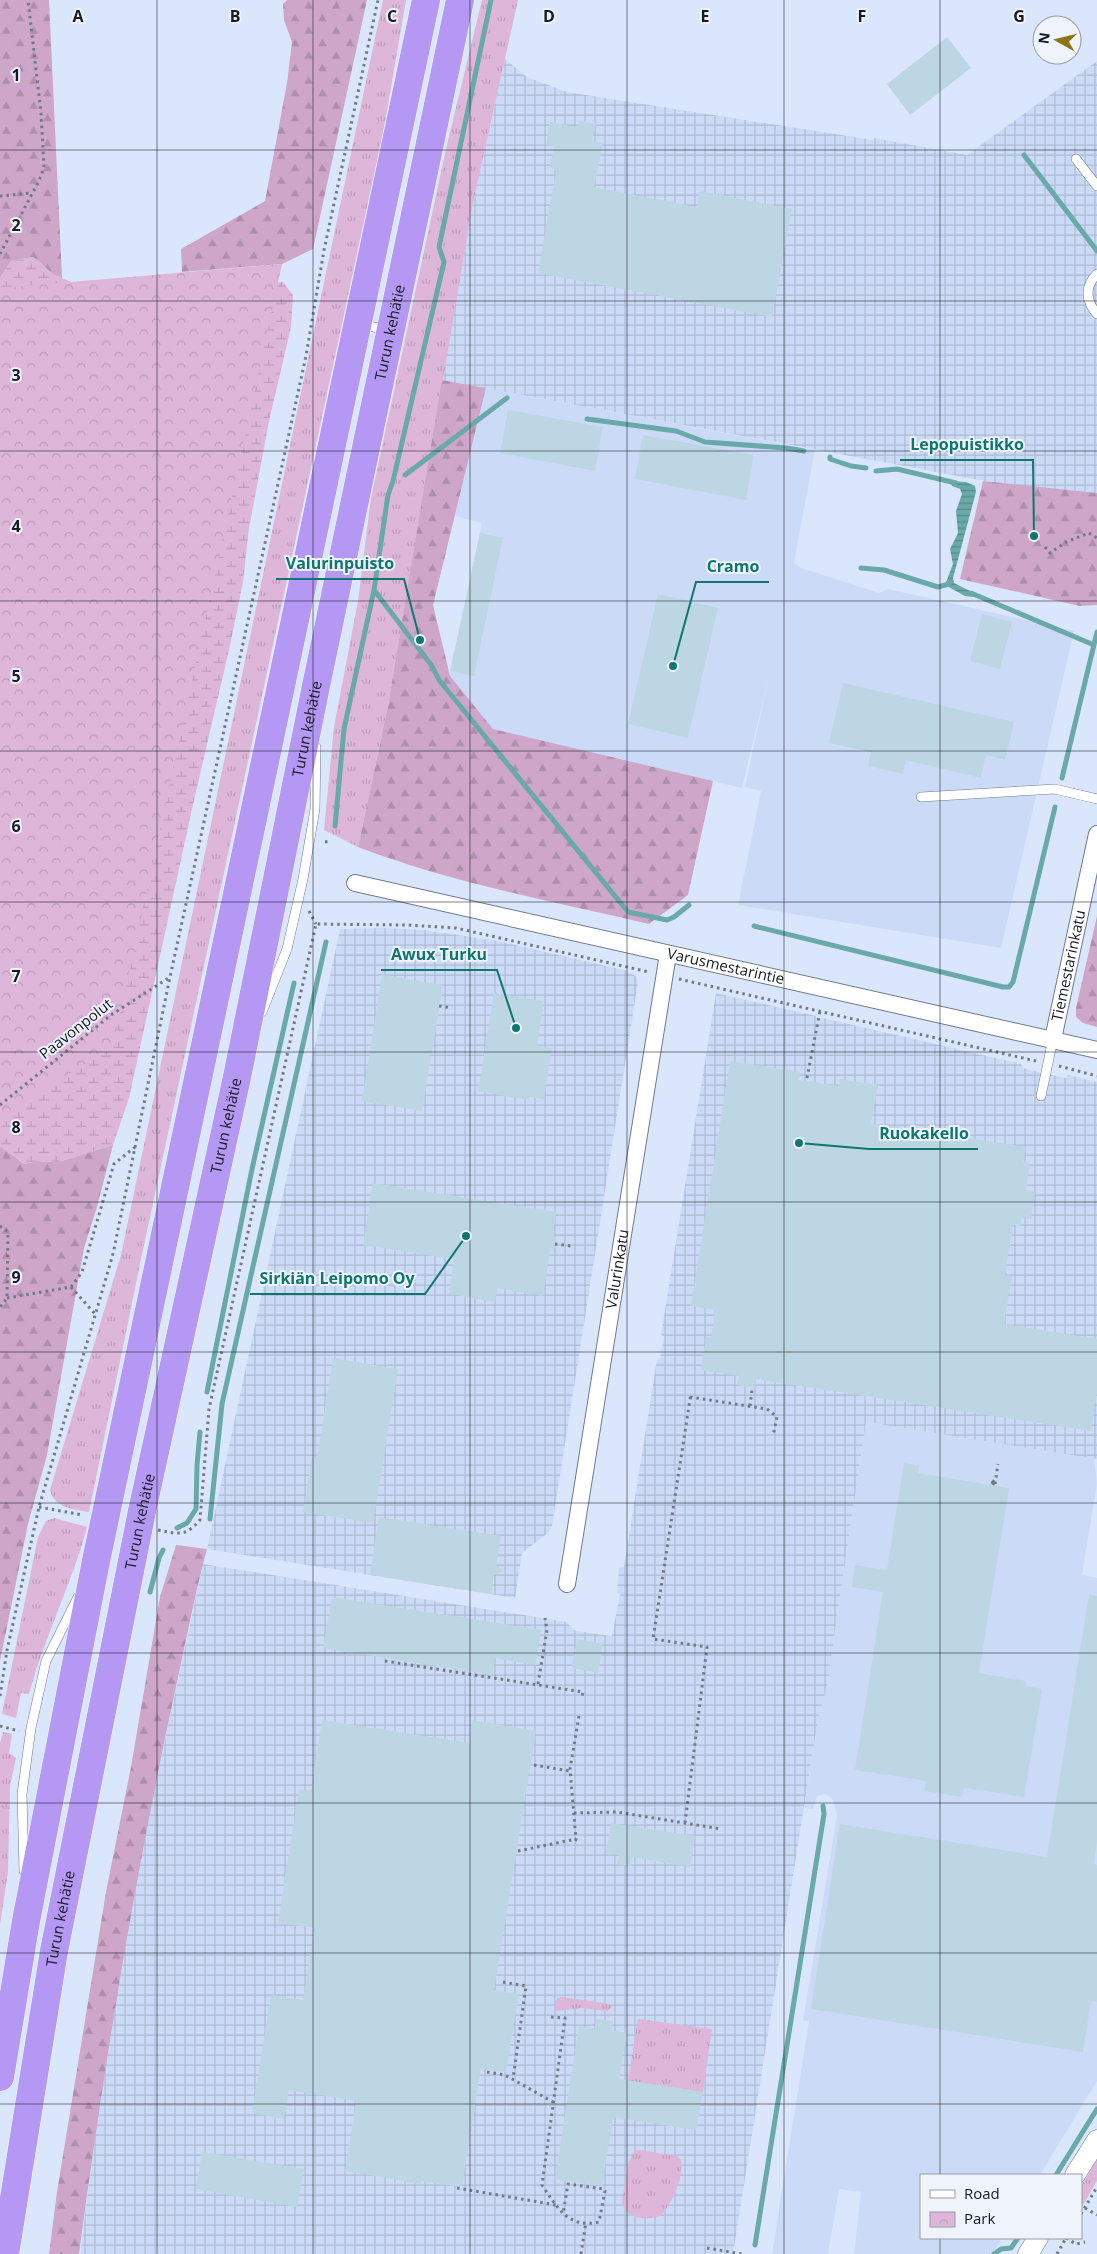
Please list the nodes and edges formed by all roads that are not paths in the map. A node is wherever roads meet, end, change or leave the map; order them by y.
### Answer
1 (426, 0) edge
2 (460, 0) edge
3 (1076, 159) dead end
4 (1097, 186) edge
5 (1097, 274) edge
6 (1097, 314) edge
7 (358, 324) junction
8 (391, 330) junction
9 (921, 798) dead end
10 (1097, 799) edge
11 (1097, 834) edge
12 (355, 883) dead end
13 (668, 954) junction
14 (1053, 1039) junction
15 (1097, 1050) edge
16 (1041, 1096) dead end
17 (567, 1584) dead end
18 (0, 2077) edge
19 (1097, 2140) edge
20 (1077, 2174) edge
21 (1037, 2239) edge
22 (5, 2254) edge
23 (1028, 2254) edge

1 - 7 highway
2 - 8 highway, Turun kehätie
3 - 4 lane
5 - 6 lane
7 - 8 lane
7 - 18 highway
8 - 22 highway, Turun kehätie
9 - 10 lane
11 - 14 street, Tiemestarinkatu
12 - 13 street, Varusmestarintie
13 - 14 street, Varusmestarintie
13 - 17 street, Valurinkatu
14 - 15 street, Varusmestarintie
14 - 16 lane
19 - 20 street
21 - 23 street

